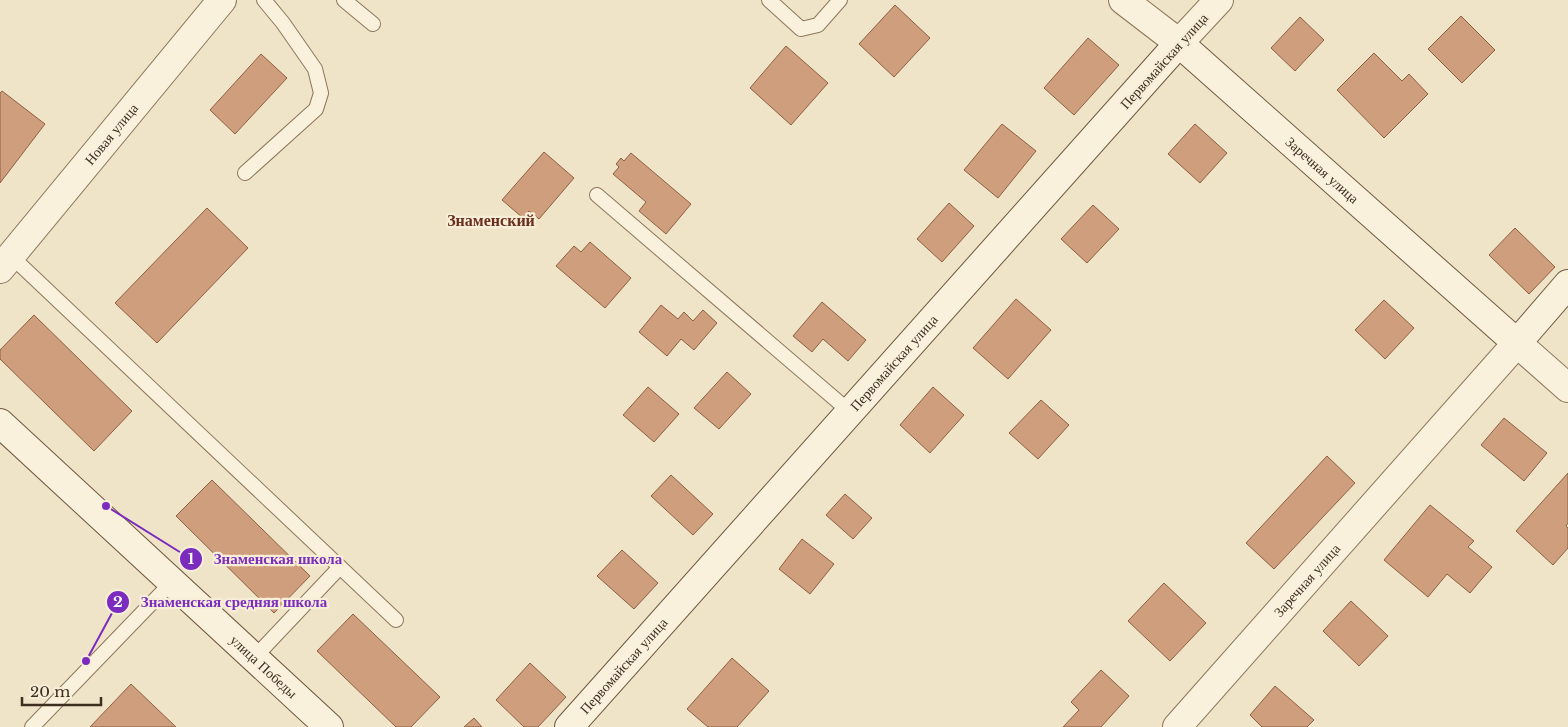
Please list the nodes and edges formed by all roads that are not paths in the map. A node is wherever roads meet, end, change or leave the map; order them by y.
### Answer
1 (222, 0) edge
2 (264, 0) edge
3 (344, 0) edge
4 (769, 0) edge
5 (840, 0) edge
6 (1123, 0) edge
7 (1219, 0) edge
8 (373, 24) dead end
9 (1179, 43) junction
10 (245, 173) dead end
11 (598, 195) dead end
12 (5, 262) edge
13 (1568, 284) edge
14 (1517, 344) junction
15 (1568, 388) edge
16 (849, 411) junction
17 (0, 423) edge
18 (340, 567) junction
19 (172, 582) junction
20 (396, 620) dead end
21 (254, 658) junction
22 (32, 727) edge
23 (329, 727) edge
24 (569, 727) edge
25 (1177, 727) edge

1 - 12 main road, Новая улица
2 - 10 lane
3 - 8 lane
4 - 5 lane
6 - 9 main road, Заречная улица
7 - 9 main road, Первомайская улица
9 - 14 main road, Заречная улица
9 - 16 main road, Первомайская улица
11 - 16 lane
12 - 18 lane
13 - 14 main road, Заречная улица
14 - 15 main road, Заречная улица
14 - 25 main road, Заречная улица
16 - 24 main road, Первомайская улица
17 - 19 main road, улица Победы
18 - 20 lane
18 - 21 lane
19 - 21 main road, улица Победы
19 - 22 lane
21 - 23 main road, улица Победы

